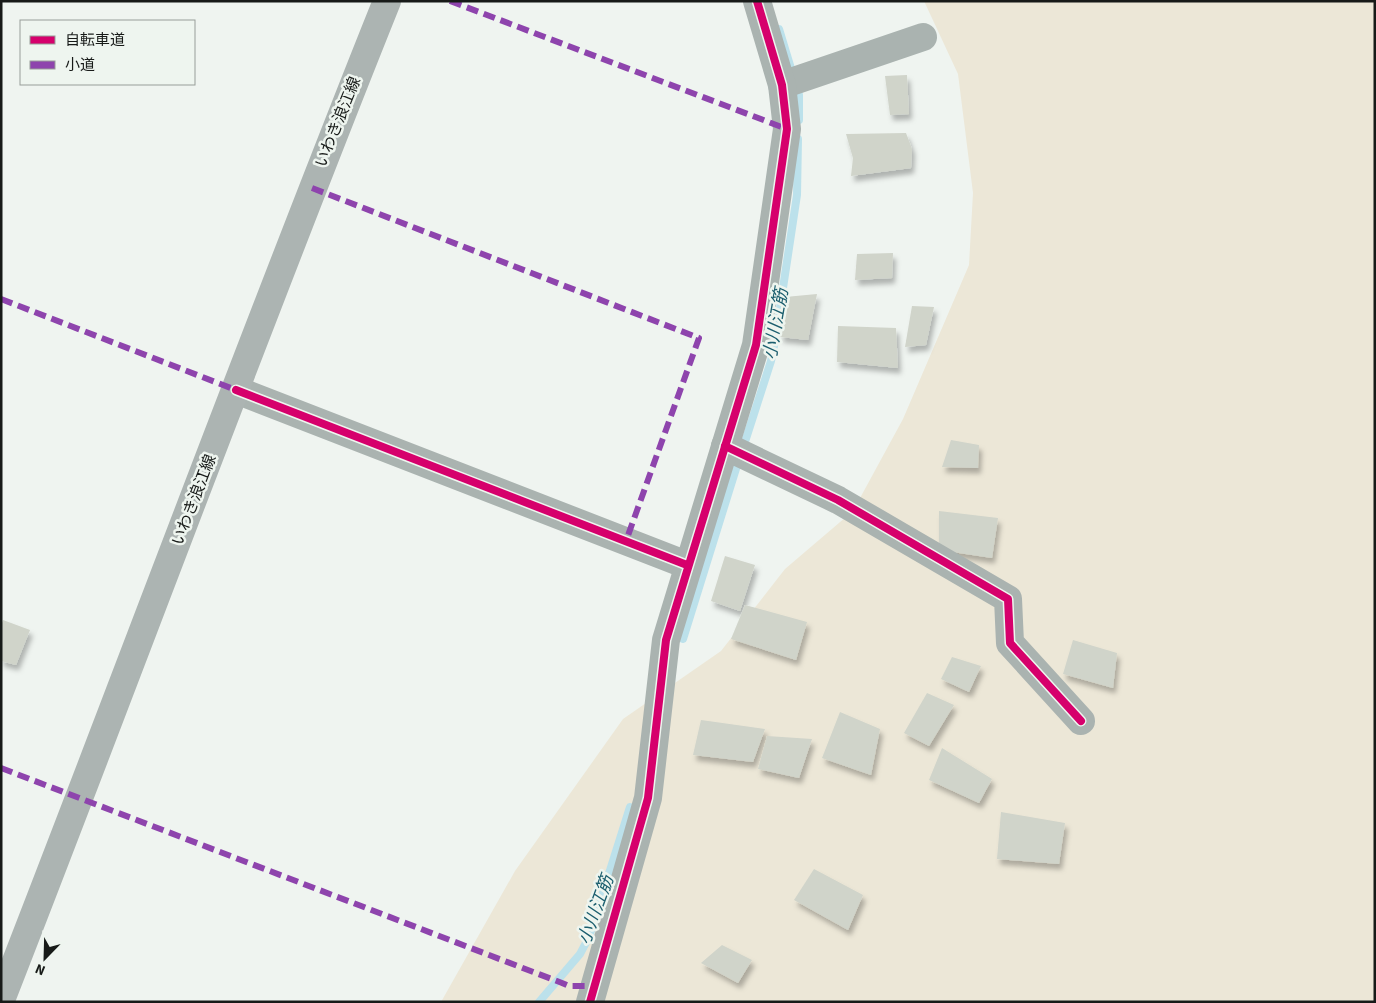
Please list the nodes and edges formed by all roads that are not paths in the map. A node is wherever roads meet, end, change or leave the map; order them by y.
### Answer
1 (387, 1) edge
2 (757, 1) edge
3 (923, 36) dead end
4 (791, 82) junction
5 (236, 390) junction
6 (724, 446) junction
7 (687, 565) junction
8 (1082, 721) dead end
9 (1, 1000) edge
10 (590, 1002) edge

1 - 5 main road, いわき浪江線
2 - 4 street
3 - 4 street
4 - 6 street
5 - 7 street
5 - 9 main road, いわき浪江線
6 - 7 street
6 - 8 street
7 - 10 street

